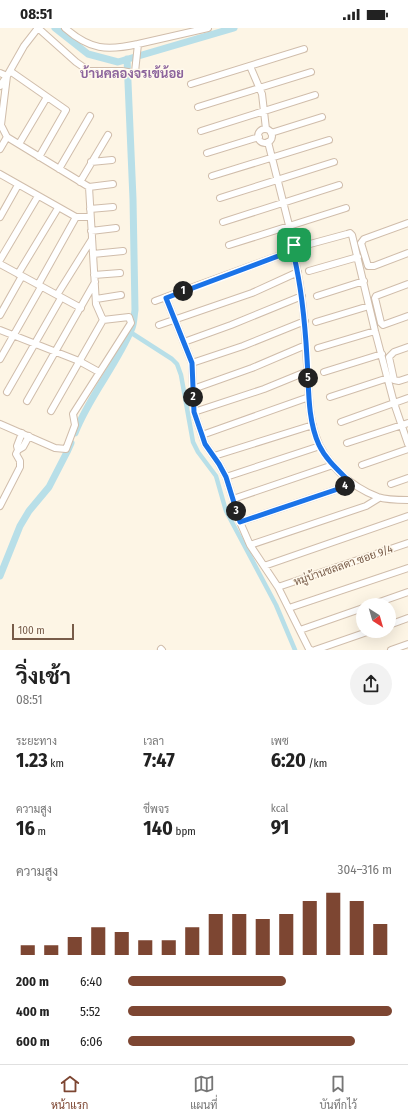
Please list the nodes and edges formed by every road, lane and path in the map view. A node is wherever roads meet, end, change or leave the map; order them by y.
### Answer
1 (38, 28) edge
2 (65, 28) edge
3 (208, 28) edge
4 (138, 46) junction
5 (304, 48) dead end
6 (250, 66) junction
7 (311, 72) dead end
8 (0, 73) edge
9 (9, 74) junction
10 (191, 84) dead end
11 (0, 86) edge
12 (260, 88) junction
13 (315, 95) dead end
14 (47, 97) junction
15 (198, 107) dead end
16 (265, 111) junction
17 (90, 116) dead end
18 (322, 117) dead end
19 (201, 131) dead end
20 (269, 131) junction
21 (108, 135) dead end
22 (7, 137) junction
23 (259, 138) junction
24 (329, 140) dead end
25 (268, 142) junction
26 (18, 144) junction
27 (0, 149) edge
28 (207, 153) dead end
29 (39, 157) junction
30 (271, 157) junction
31 (112, 160) dead end
32 (91, 162) junction
33 (334, 162) dead end
34 (59, 169) junction
35 (0, 174) edge
36 (212, 176) dead end
37 (278, 180) junction
38 (80, 182) junction
39 (113, 184) dead end
40 (18, 185) junction
41 (339, 185) dead end
42 (89, 188) junction
43 (38, 196) junction
44 (220, 198) dead end
45 (283, 203) junction
46 (113, 207) dead end
47 (58, 208) junction
48 (346, 208) dead end
49 (90, 209) junction
50 (0, 217) edge
51 (76, 217) junction
52 (90, 217) junction
53 (223, 222) dead end
54 (408, 224) edge
55 (289, 225) junction
56 (116, 228) dead end
57 (91, 231) junction
58 (92, 239) junction
59 (229, 245) dead end
60 (297, 246) junction
61 (123, 251) dead end
62 (408, 253) edge
63 (93, 254) junction
64 (292, 254) junction
65 (358, 257) junction
66 (1, 265) edge
67 (309, 271) dead end
68 (298, 272) junction
69 (120, 273) dead end
70 (20, 275) junction
71 (94, 278) junction
72 (364, 282) junction
73 (408, 284) edge
74 (39, 286) junction
75 (121, 295) dead end
76 (59, 296) junction
77 (302, 296) junction
78 (317, 296) dead end
79 (166, 298) junction
80 (96, 299) junction
81 (156, 301) dead end
82 (369, 306) junction
83 (81, 308) junction
84 (0, 315) edge
85 (408, 316) edge
86 (103, 320) junction
87 (175, 320) junction
88 (305, 321) junction
89 (316, 322) dead end
90 (159, 325) dead end
91 (0, 330) edge
92 (375, 330) junction
93 (14, 335) junction
94 (184, 342) junction
95 (35, 344) junction
96 (306, 345) junction
97 (408, 347) edge
98 (318, 348) dead end
99 (55, 352) junction
100 (382, 354) junction
101 (0, 359) edge
102 (79, 361) junction
103 (192, 363) junction
104 (308, 371) junction
105 (99, 372) junction
106 (324, 372) dead end
107 (388, 378) junction
108 (408, 378) edge
109 (193, 389) junction
110 (7, 392) dead end
111 (309, 397) junction
112 (330, 397) dead end
113 (408, 398) edge
114 (27, 401) dead end
115 (394, 403) junction
116 (51, 410) dead end
117 (194, 412) junction
118 (341, 422) dead end
119 (408, 423) edge
120 (0, 424) edge
121 (313, 425) junction
122 (402, 425) junction
123 (22, 433) junction
124 (202, 435) junction
125 (29, 436) junction
126 (347, 443) dead end
127 (408, 444) edge
128 (320, 446) junction
129 (408, 449) edge
130 (18, 450) junction
131 (214, 456) junction
132 (333, 465) junction
133 (362, 465) dead end
134 (226, 477) junction
135 (408, 478) edge
136 (350, 482) junction
137 (391, 484) dead end
138 (379, 498) junction
139 (233, 499) junction
140 (408, 500) edge
141 (0, 506) edge
142 (408, 516) edge
143 (240, 522) junction
144 (408, 542) edge
145 (250, 545) junction
146 (264, 566) junction
147 (408, 568) edge
148 (278, 587) junction
149 (408, 592) edge
150 (391, 598) edge
151 (290, 608) junction
152 (356, 610) edge
153 (408, 618) edge
154 (396, 622) edge
155 (300, 630) junction
156 (356, 636) edge
157 (408, 644) edge
158 (311, 650) edge
159 (315, 650) edge
160 (391, 650) edge

1 - 4 street
1 - 9 street
2 - 4 street
3 - 4 street
5 - 6 street
6 - 10 street
6 - 12 street
7 - 12 street
8 - 9 street
9 - 11 street
9 - 14 street
9 - 22 street
12 - 15 street
12 - 16 street
13 - 16 street
14 - 26 street
14 - 29 street
16 - 19 street
16 - 20 street
17 - 34 street
18 - 20 street
20 - 23 street
20 - 25 street
21 - 32 street
22 - 26 street
22 - 27 street
23 - 25 street
23 - 28 street
24 - 30 street
25 - 30 street
26 - 29 street
29 - 34 street
30 - 36 street
30 - 37 street
31 - 32 street
32 - 38 street
33 - 37 street
34 - 38 street
35 - 40 street
37 - 44 street
37 - 45 street
38 - 42 street
39 - 42 street
40 - 43 street
40 - 50 street
41 - 45 street
42 - 49 street
43 - 47 street
43 - 66 street
45 - 53 street
45 - 55 street
46 - 49 street
47 - 51 street
47 - 70 street
48 - 55 street
49 - 52 street
51 - 52 street
51 - 74 street
52 - 57 street
54 - 62 street
55 - 59 street
55 - 60 street
56 - 57 street
57 - 58 street
58 - 63 street
58 - 76 street
60 - 64 street
60 - 64 street
60 - 65 street
61 - 63 street
63 - 71 street
64 - 68 street
64 - 79 street
65 - 67 street
65 - 72 street
66 - 70 street
68 - 77 street
68 - 87 street
69 - 71 street
70 - 74 street
70 - 84 street
71 - 80 street
71 - 83 street
72 - 78 street
72 - 82 street
73 - 85 street
74 - 76 street
74 - 93 street
75 - 80 street
76 - 83 street
76 - 95 street
77 - 88 street
77 - 94 street
79 - 81 street
79 - 87 street
80 - 86 street
82 - 89 street
82 - 92 street
83 - 99 street
86 - 102 street
86 - 105 street
87 - 90 street
87 - 94 street
88 - 96 street
88 - 103 street
91 - 93 street
92 - 98 street
92 - 100 street
93 - 95 street
93 - 101 street
94 - 103 street
95 - 99 street
95 - 110 street
96 - 104 street
96 - 109 street
97 - 108 street
99 - 102 street
99 - 114 street
100 - 106 street
100 - 107 street
102 - 105 street
102 - 116 street
103 - 109 street
104 - 111 street
104 - 117 street
105 - 125 street
107 - 112 street
107 - 115 street
109 - 117 street
111 - 121 street
111 - 124 street
113 - 115 street
115 - 118 street
115 - 122 street
117 - 124 street
119 - 122 street
120 - 123 street
121 - 128 street
121 - 131 street
122 - 126 street
122 - 127 street
123 - 125 street
123 - 130 street
124 - 131 street
125 - 130 street
128 - 132 street
128 - 134 street
129 - 133 street
130 - 141 street
131 - 134 street
132 - 136 street
132 - 139 street
134 - 139 street
135 - 137 street
136 - 138 street
136 - 143 street
138 - 140 street
138 - 145 street
139 - 143 street
142 - 146 street
143 - 145 street
144 - 148 street, หมู่บ้านชลลดา ซอย 9/4
145 - 146 street
146 - 148 street
147 - 151 street
148 - 151 street
149 - 150 street
151 - 155 street
152 - 155 street
153 - 154 street
155 - 158 street
156 - 159 street
157 - 160 street

